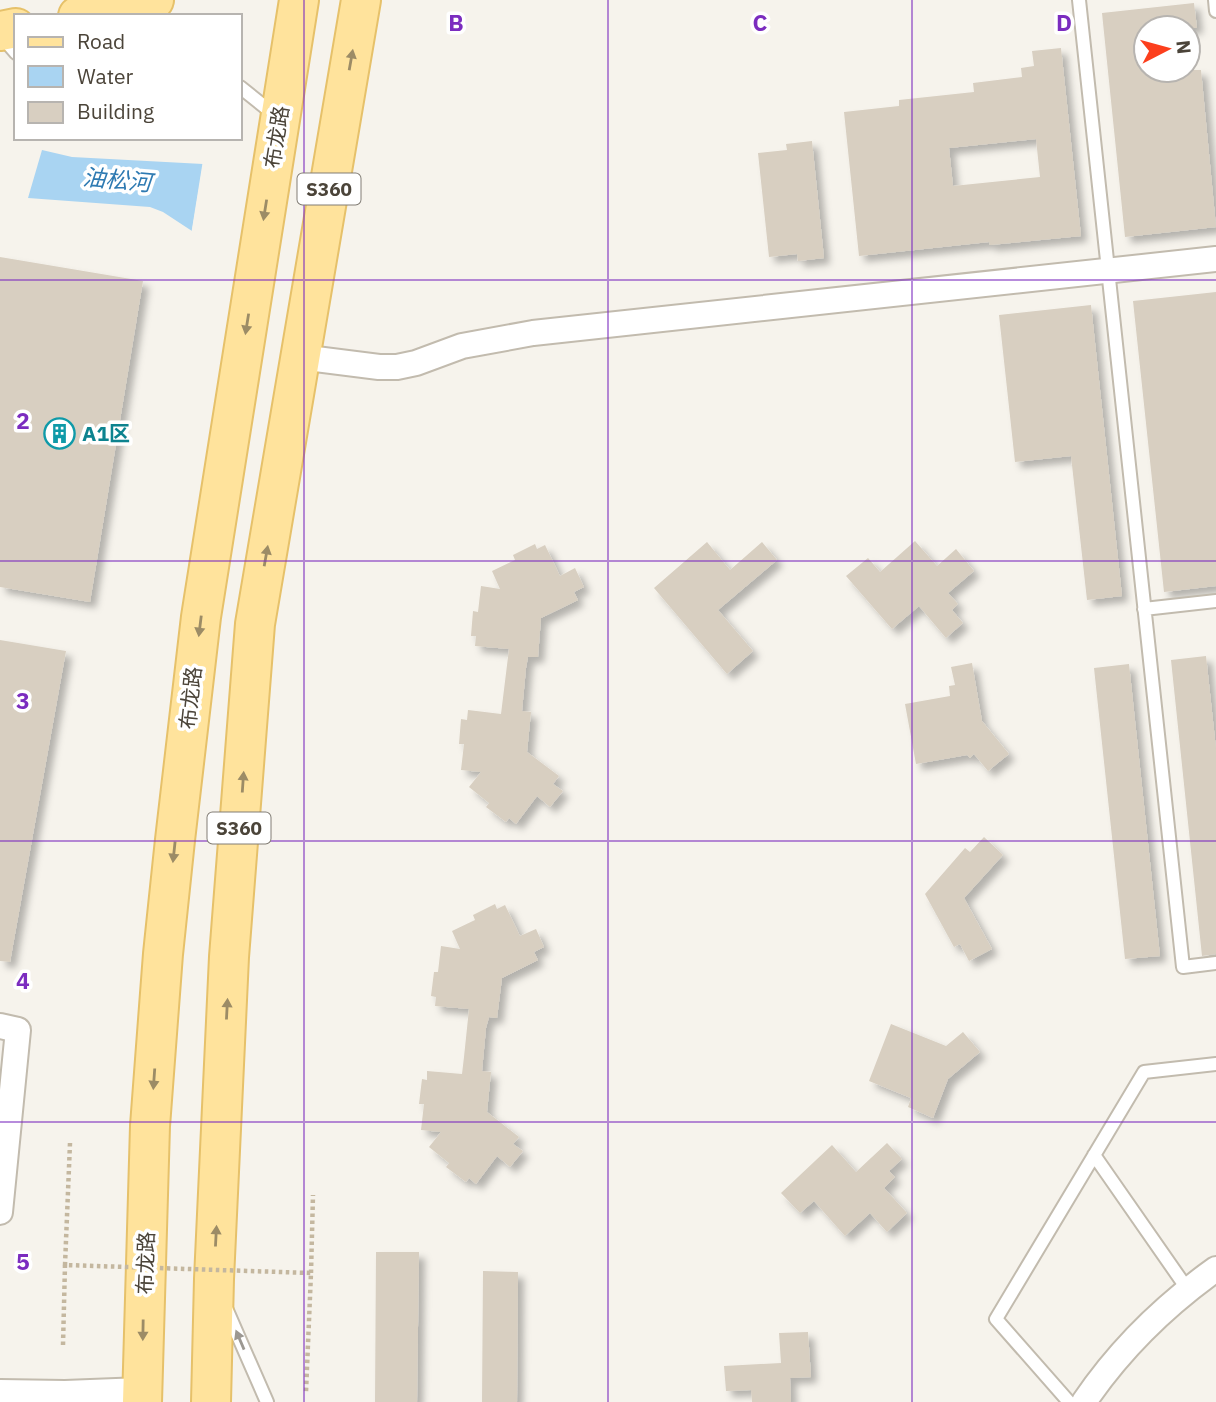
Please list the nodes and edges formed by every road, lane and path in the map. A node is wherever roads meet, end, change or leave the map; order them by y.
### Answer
1 (154, 0) edge
2 (299, 0) edge
3 (361, 0) edge
4 (1079, 0) edge
5 (1215, 0) edge
6 (1216, 11) edge
7 (88, 14) edge
8 (0, 32) edge
9 (14, 50) edge
10 (242, 89) edge
11 (280, 118) junction
12 (1216, 260) edge
13 (1109, 271) junction
14 (300, 357) junction
15 (1216, 601) edge
16 (1144, 609) junction
17 (1216, 963) edge
18 (0, 1026) edge
19 (1216, 1064) edge
20 (70, 1143) dead end
21 (1094, 1155) junction
22 (313, 1195) dead end
23 (0, 1212) edge
24 (65, 1265) junction
25 (1216, 1269) edge
26 (311, 1273) junction
27 (214, 1279) junction
28 (1188, 1290) junction
29 (63, 1345) dead end
30 (0, 1392) edge
31 (306, 1392) dead end
32 (142, 1396) edge
33 (211, 1402) edge
34 (267, 1402) edge
35 (1069, 1402) edge
36 (1084, 1402) edge

1 - 7 main road
2 - 11 main road, 布龙路 / S360
14 -> 3 main road, S360
4 - 13 lane
5 - 6 lane
8 - 9 lane
10 - 11 lane
11 -> 32 main road, 布龙路 / S360
12 - 13 street
13 - 14 street
13 - 16 lane
27 -> 14 main road, S360
15 - 16 lane
16 - 17 lane
18 - 23 street
19 - 21 lane
20 - 24 path, bridge
21 - 28 lane
21 - 35 lane
22 - 26 path
24 - 26 path, bridge
24 - 29 path
25 - 28 street
26 - 31 path, bridge
27 - 33 main road, S360
34 -> 27 lane
28 - 36 street
30 - 32 street

